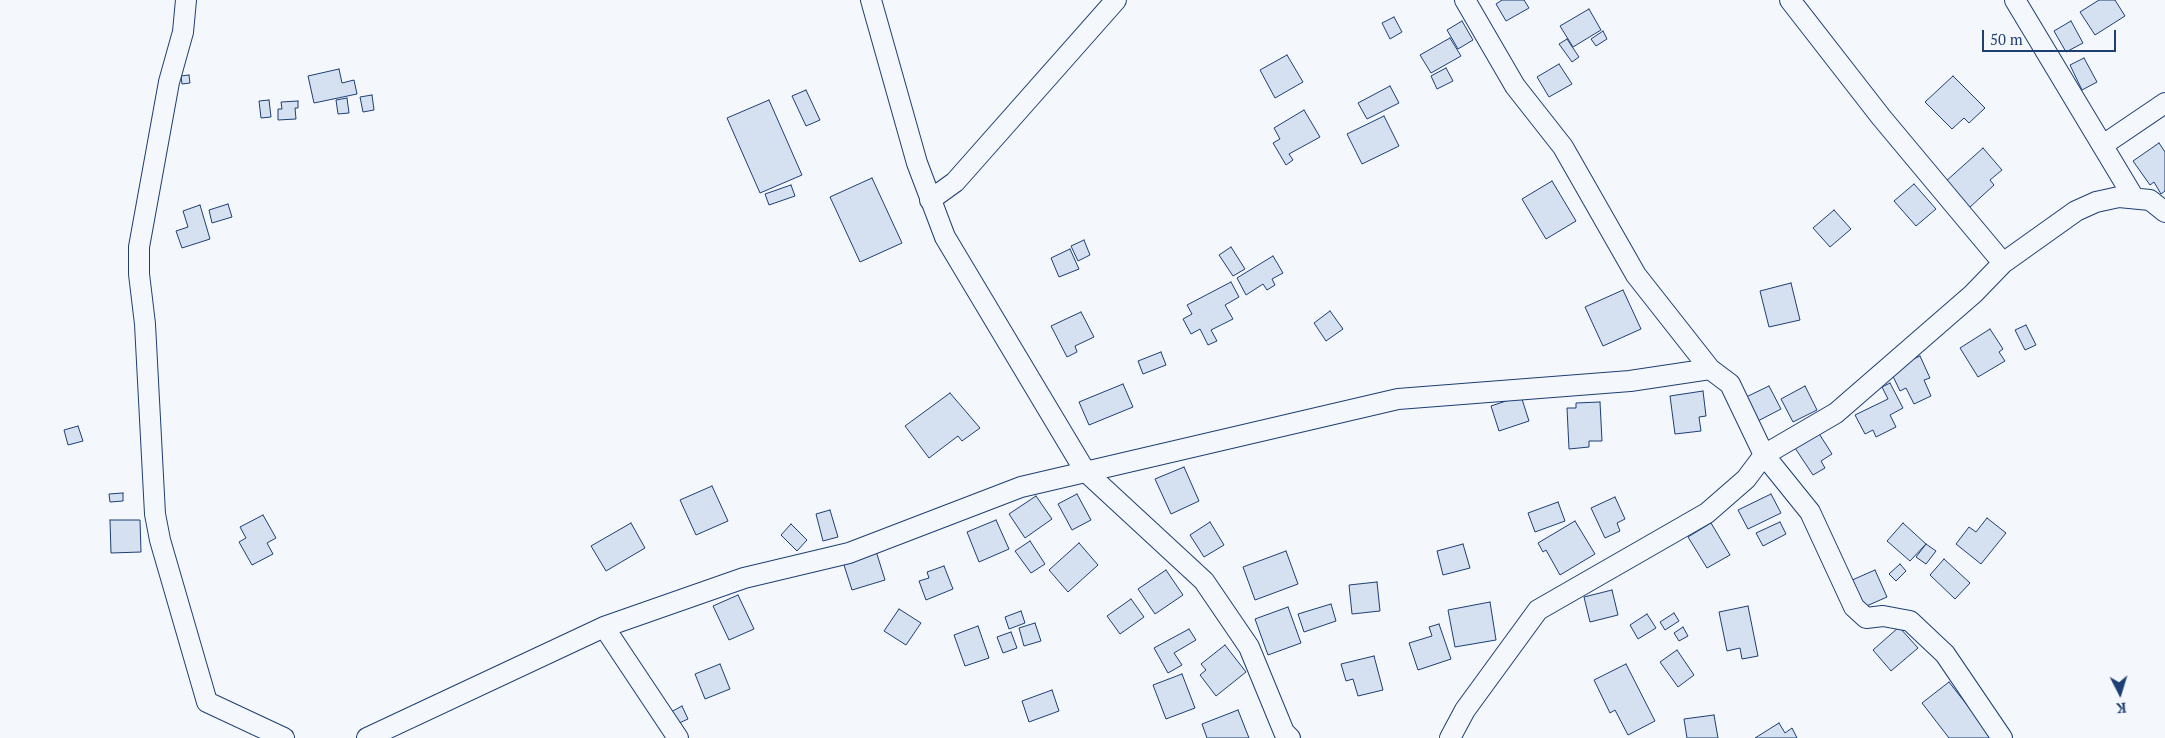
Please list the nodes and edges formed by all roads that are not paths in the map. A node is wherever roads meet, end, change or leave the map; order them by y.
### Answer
1 (186, 0) edge
2 (871, 0) edge
3 (1116, 0) edge
4 (1465, 0) edge
5 (1790, 0) edge
6 (2015, 0) edge
7 (2165, 102) edge
8 (2103, 145) junction
9 (2134, 198) junction
10 (930, 200) junction
11 (2165, 212) edge
12 (2002, 263) junction
13 (1710, 369) junction
14 (1764, 455) junction
15 (1085, 471) junction
16 (604, 627) junction
17 (284, 738) edge
18 (367, 738) edge
19 (678, 738) edge
20 (1290, 738) edge
21 (1450, 738) edge
22 (2002, 738) edge

1 - 17 street
2 - 10 street
3 - 10 street
4 - 13 street
5 - 12 street
6 - 8 street
7 - 8 street
8 - 9 street
9 - 11 street
9 - 12 street
10 - 15 street
12 - 14 street
13 - 14 street
13 - 15 street
14 - 21 street
14 - 22 street
15 - 16 street
15 - 20 street
16 - 18 street
16 - 19 street

